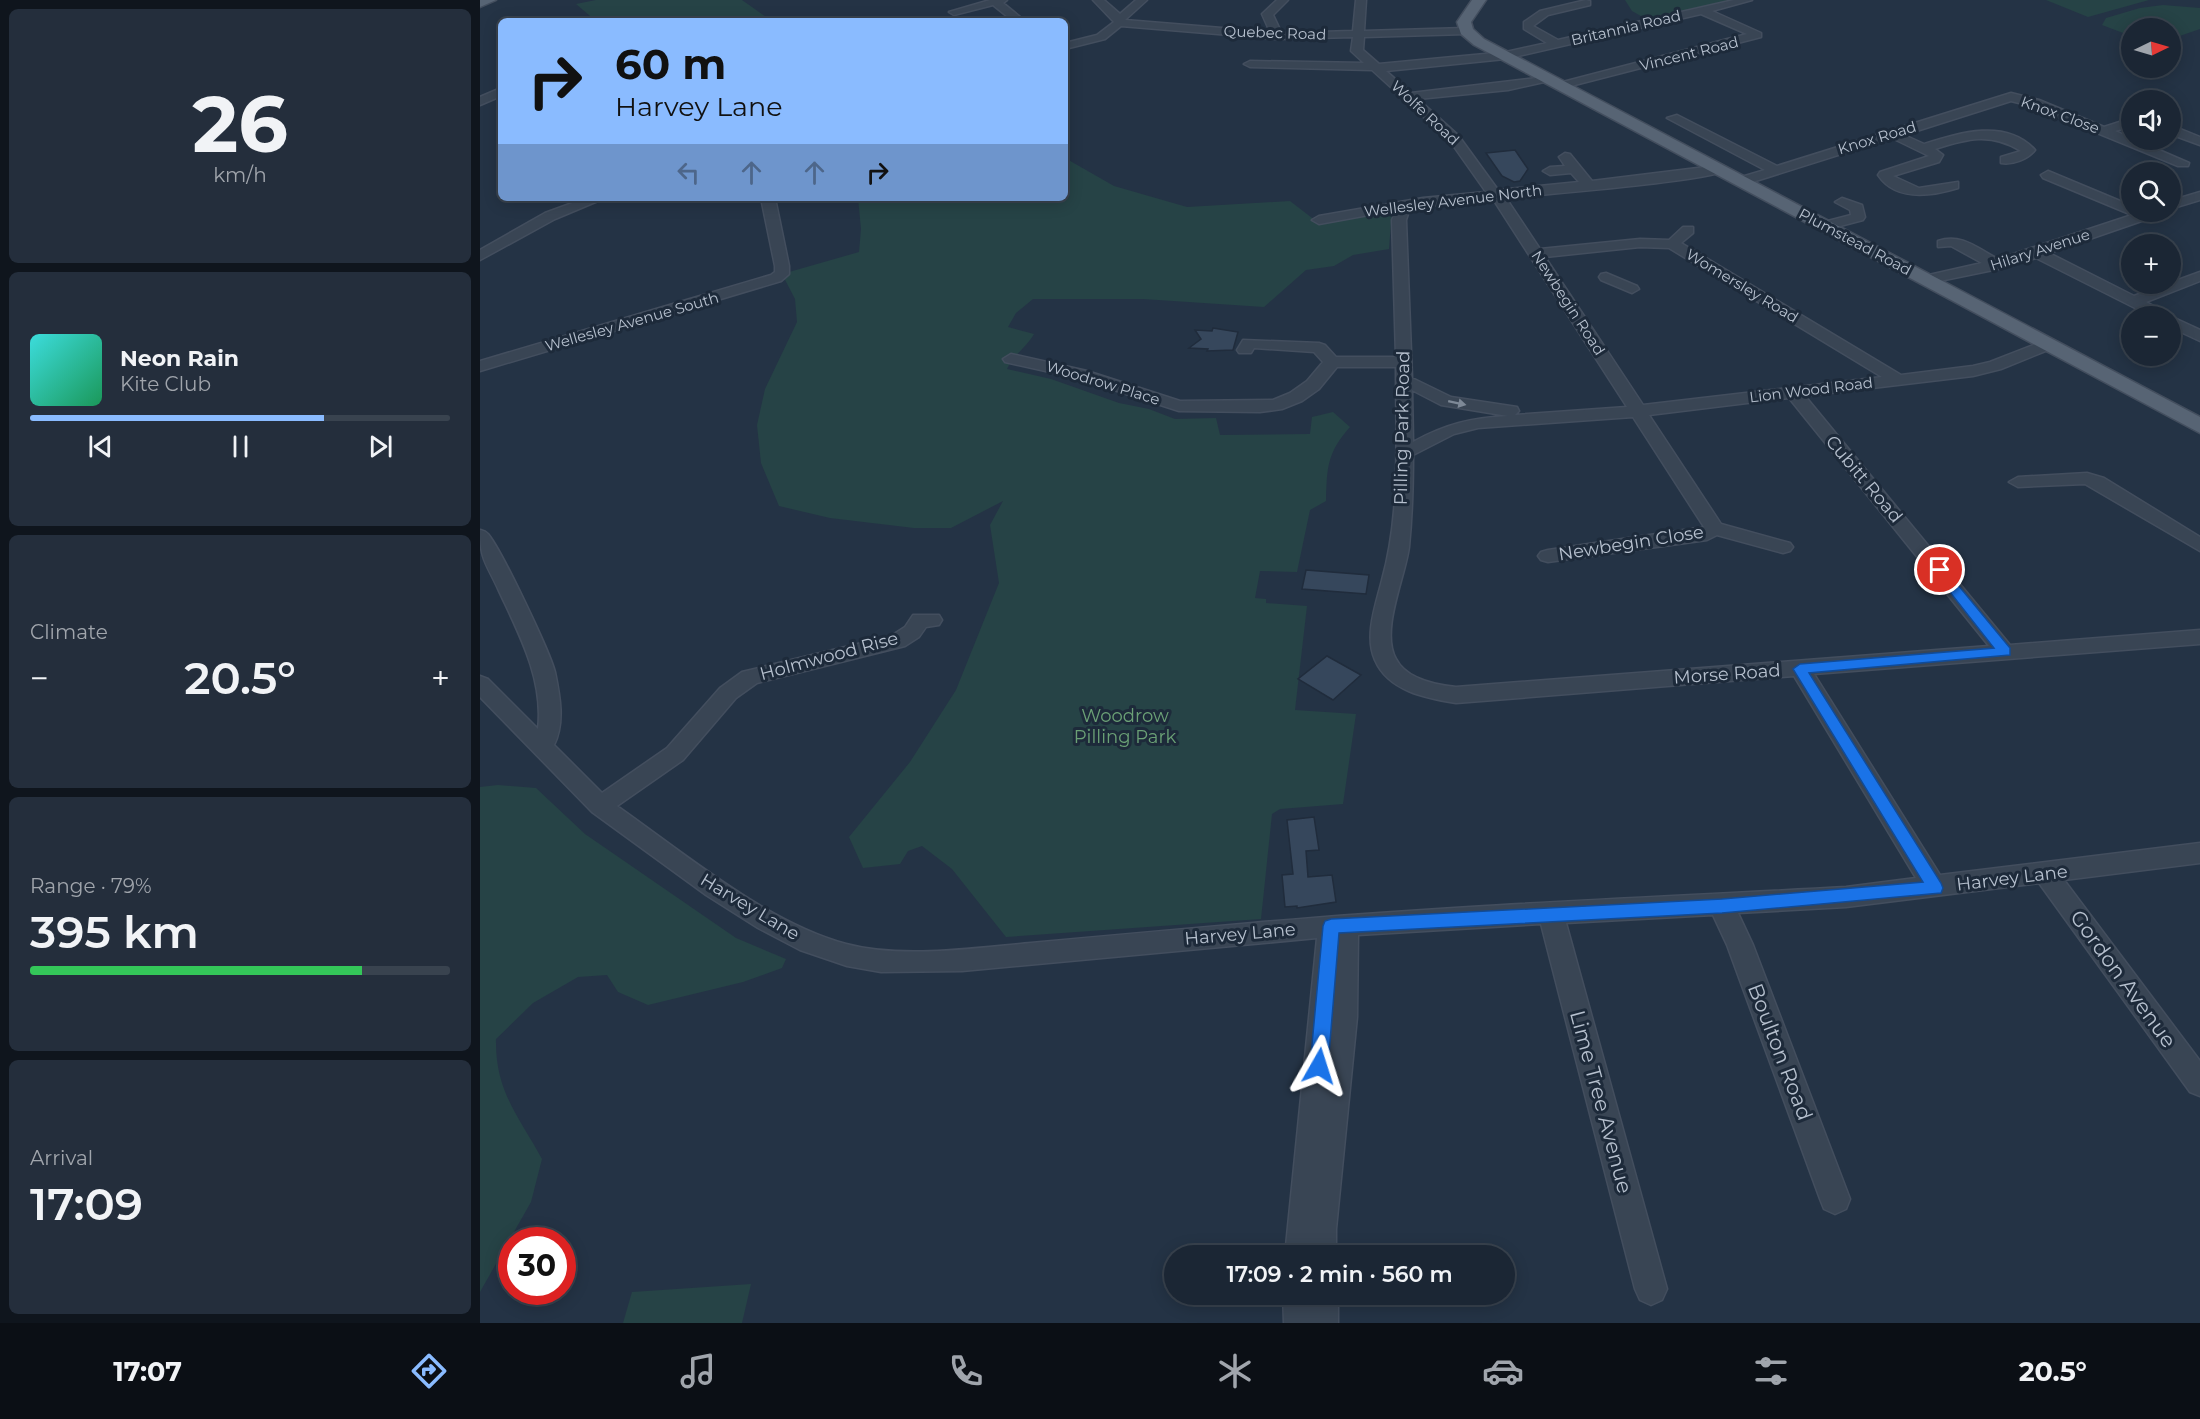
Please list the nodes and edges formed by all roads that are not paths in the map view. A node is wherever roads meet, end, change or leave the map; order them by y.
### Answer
1 (489, 0) edge
2 (1098, 0) edge
3 (1142, 0) edge
4 (1283, 0) edge
5 (1361, 0) edge
6 (1479, 0) edge
7 (1747, 0) edge
8 (998, 1) edge
9 (480, 3) edge
10 (1586, 3) dead end
11 (1702, 11) junction
12 (954, 12) dead end
13 (1017, 18) edge
14 (1120, 21) junction
15 (1466, 31) junction
16 (1357, 34) junction
17 (1277, 36) junction
18 (1556, 44) junction
19 (1068, 45) edge
20 (1506, 57) junction
21 (1250, 64) dead end
22 (1376, 68) junction
23 (1549, 78) junction
24 (1563, 85) junction
25 (498, 93) edge
26 (1408, 97) junction
27 (2011, 97) joint
28 (480, 101) edge
29 (1680, 120) dead end
30 (2121, 126) edge
31 (2181, 133) edge
32 (1893, 134) junction
33 (2102, 134) junction
34 (2200, 141) edge
35 (1925, 148) junction
36 (1565, 157) dead end
37 (2013, 160) dead end
38 (2184, 163) dead end
39 (1575, 169) junction
40 (1722, 169) junction
41 (1775, 170) junction
42 (1550, 171) dead end
43 (2048, 175) dead end
44 (1743, 181) junction
45 (1588, 185) junction
46 (1952, 187) dead end
47 (1496, 195) junction
48 (2196, 197) edge
49 (590, 201) edge
50 (769, 201) edge
51 (2181, 202) edge
52 (1850, 203) dead end
53 (2121, 204) edge
54 (1404, 207) junction
55 (1319, 220) dead end
56 (2121, 220) edge
57 (1825, 226) junction
58 (1688, 230) dead end
59 (1968, 236) dead end
60 (1672, 244) junction
61 (483, 249) edge
62 (2037, 253) junction
63 (1537, 254) junction
64 (1998, 265) junction
65 (2200, 276) edge
66 (1606, 277) dead end
67 (1925, 280) junction
68 (1632, 289) dead end
69 (2133, 302) junction
70 (2141, 306) edge
71 (2181, 326) edge
72 (2200, 336) edge
73 (2047, 345) junction
74 (1245, 350) dead end
75 (1025, 356) dead end
76 (1332, 362) junction
77 (1404, 362) junction
78 (480, 366) edge
79 (1898, 380) junction
80 (1404, 382) junction
81 (1792, 391) junction
82 (1639, 411) junction
83 (1572, 414) junction
84 (2200, 426) edge
85 (1406, 452) junction
86 (2018, 482) dead end
87 (1714, 528) junction
88 (480, 536) edge
89 (2200, 545) edge
90 (1783, 547) dead end
91 (1548, 556) dead end
92 (919, 620) dead end
93 (2200, 636) edge
94 (1381, 648) joint
95 (2005, 652) junction
96 (1800, 669) junction
97 (480, 684) edge
98 (546, 698) junction
99 (521, 723) junction
100 (542, 746) junction
101 (600, 806) junction
102 (2200, 853) edge
103 (2046, 874) junction
104 (1935, 888) junction
105 (1722, 906) junction
106 (1551, 915) junction
107 (1338, 926) junction
108 (2200, 1083) edge
109 (1835, 1198) dead end
110 (1301, 1245) edge
111 (1321, 1245) edge
112 (1651, 1289) dead end
113 (1299, 1305) edge
114 (1322, 1305) edge
115 (1300, 1323) edge
116 (1322, 1323) edge

1 - 9 main road
2 - 14 street
3 - 14 street
4 - 17 street
5 - 16 street
6 - 15 main road
7 - 11 street, Britannia Road
8 - 12 street
8 - 13 street
10 - 18 street
11 - 18 street, Britannia Road
11 - 24 street, Vincent Road
14 - 17 street, Quebec Road
14 - 19 street
15 - 16 street, Quebec Road
15 - 20 main road, Plumstead Road
16 - 17 street, Quebec Road
16 - 22 street, Wolfe Road
18 - 20 street, Britannia Road
20 - 22 street, Britannia Road
20 - 23 main road, Plumstead Road
21 - 22 street, Britannia Road
22 - 26 street, Wolfe Road
23 - 24 main road, Plumstead Road
23 - 26 street
24 - 40 main road, Plumstead Road
25 - 28 street
26 - 47 street, Wolfe Road
27 - 32 street, Knox Road
27 - 33 street, Knox Close
29 - 41 street
30 - 33 street
31 - 34 street
32 - 35 street
32 - 41 street, Knox Road
33 - 38 street, Knox Close
35 - 37 street
35 - 46 street
36 - 39 street
39 - 42 street, Wellesley Avenue North
39 - 45 street
40 - 44 main road, Plumstead Road
40 - 45 street, Wellesley Avenue North
41 - 44 street, Knox Road
43 - 53 street
44 - 57 main road, Plumstead Road
45 - 47 street, Wellesley Avenue North
47 - 54 street, Wellesley Avenue North
47 - 63 street, Newbegin Road
48 - 51 street
49 - 61 street
50 - 78 street, Wellesley Avenue South
52 - 57 street
54 - 55 street, Wellesley Avenue North
54 - 77 street, Pilling Park Road
56 - 62 street, Hilary Avenue
57 - 67 main road, Plumstead Road
58 - 60 street
59 - 64 street
60 - 63 street, Womersley Road
60 - 79 street, Womersley Road
62 - 64 street, Hilary Avenue
62 - 69 street
63 - 82 street, Newbegin Road
64 - 67 street, Hilary Avenue
65 - 69 street
66 - 68 street
67 - 73 main road, Plumstead Road
69 - 70 street
71 - 72 street
73 - 79 street, Lion Wood Road
73 - 84 main road, Plumstead Road
74 - 76 street
75 - 76 street, Woodrow Place
76 - 77 street
77 - 80 street, Pilling Park Road
79 - 81 street, Lion Wood Road
80 -> 83 street, Lion Wood Road
80 - 85 street, Pilling Park Road
81 - 82 street, Lion Wood Road
81 - 95 street, Cubitt Road
82 - 83 street, Lion Wood Road
82 - 87 street, Newbegin Close
83 - 85 street, Lion Wood Road
85 - 94 street, Pilling Park Road
86 - 89 street
87 - 90 street, Newbegin Close
87 - 91 street, Newbegin Close
88 - 98 street
92 - 101 street, Holmwood Rise
93 - 95 street, Morse Road
94 - 96 street, Morse Road
95 - 96 street, Morse Road
96 - 104 street
97 - 99 street, Harvey Lane
98 - 99 street
98 - 100 street
99 - 100 street, Harvey Lane
100 - 101 street, Harvey Lane
101 - 107 street, Harvey Lane
102 - 103 street, Harvey Lane
103 - 104 street, Harvey Lane
103 - 108 street, Gordon Avenue
104 - 105 street, Harvey Lane
105 - 106 street, Harvey Lane
105 - 109 street, Boulton Road
106 - 107 street, Harvey Lane
106 - 112 street, Lime Tree Avenue
107 - 110 street
107 - 111 street
113 - 115 street
114 - 116 street

